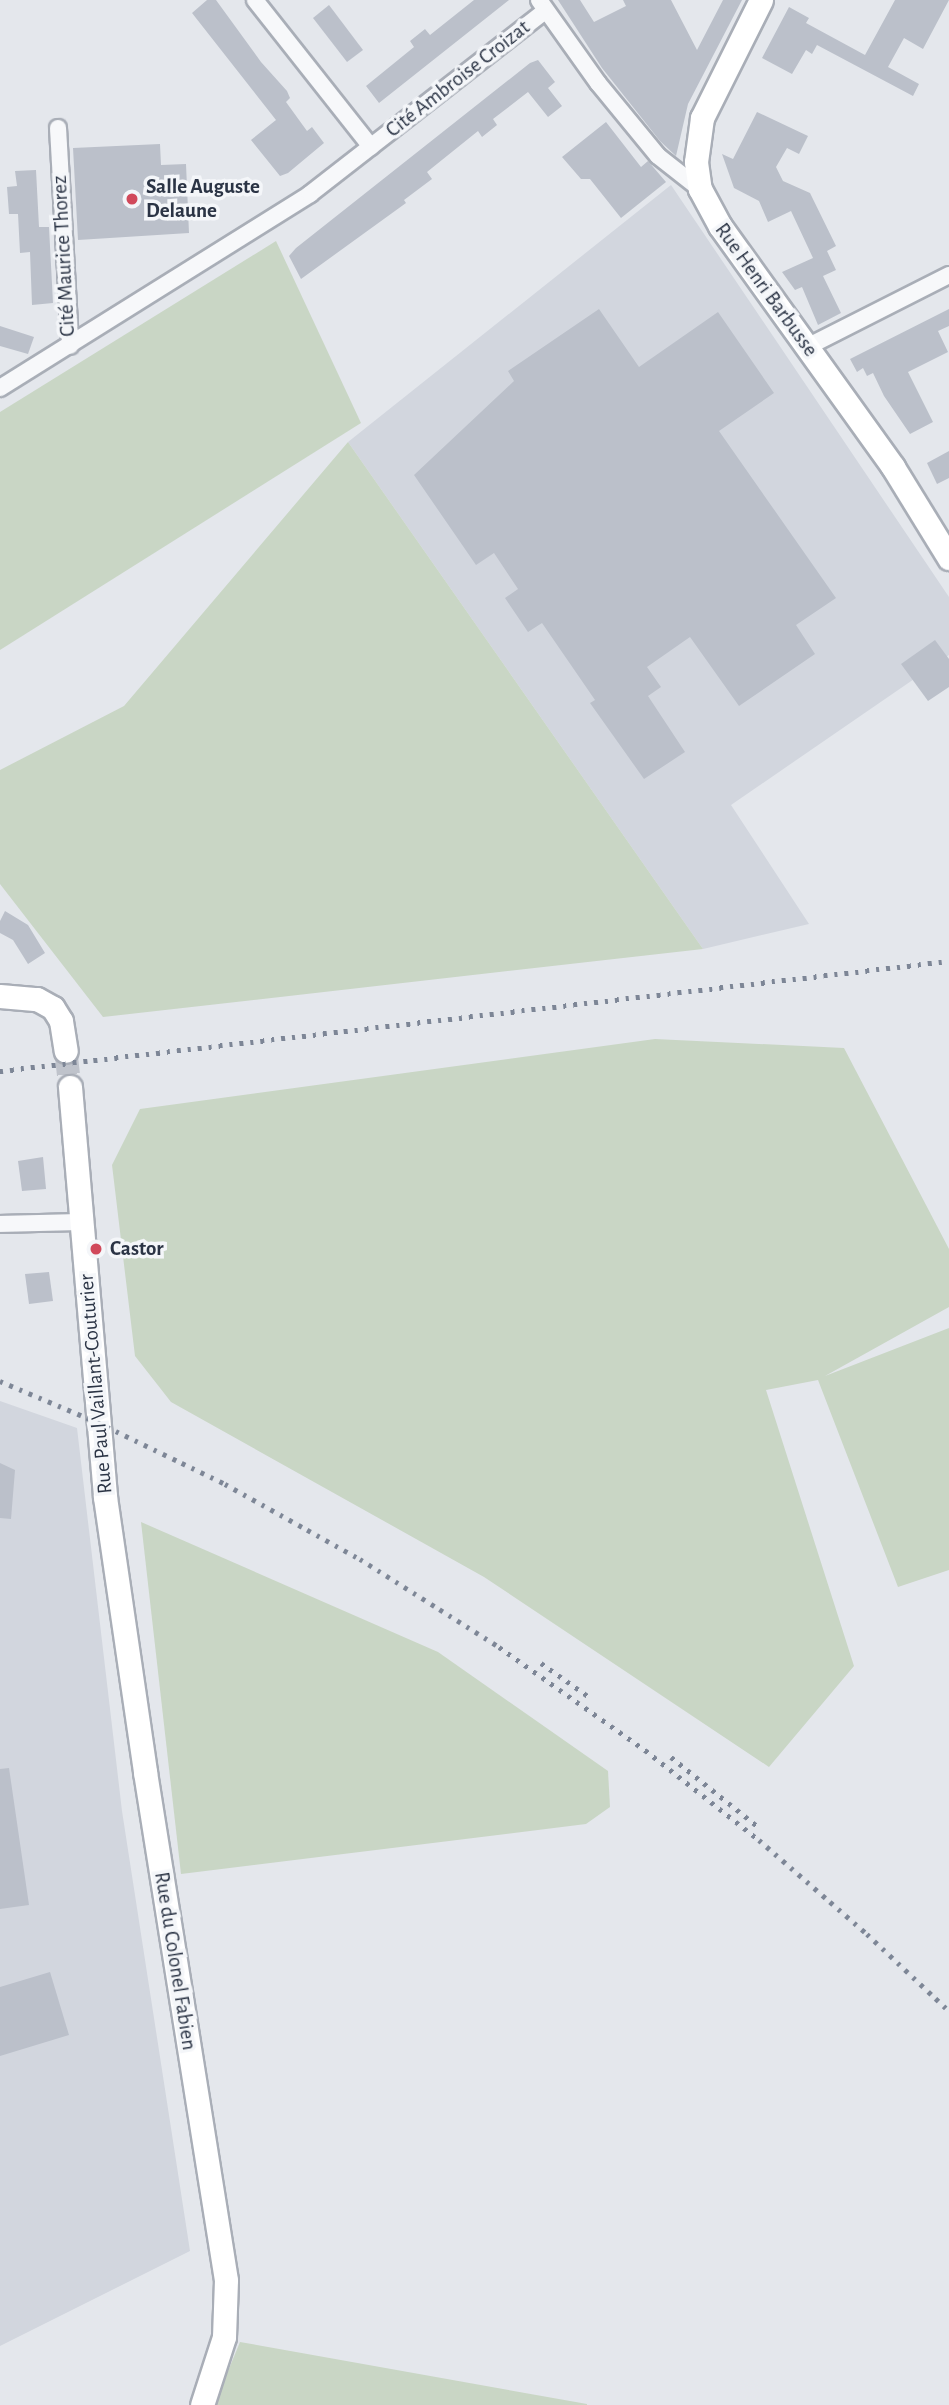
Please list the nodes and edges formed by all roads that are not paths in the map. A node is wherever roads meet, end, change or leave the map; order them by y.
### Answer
1 (255, 0) edge
2 (761, 0) edge
3 (542, 6) edge
4 (58, 128) dead end
5 (371, 147) junction
6 (700, 189) junction
7 (949, 275) edge
8 (70, 345) junction
9 (807, 347) junction
10 (0, 388) edge
11 (949, 558) edge
12 (0, 996) edge
13 (66, 1051) tunnel mouth
14 (70, 1087) tunnel mouth
15 (82, 1222) junction
16 (0, 1224) edge
17 (107, 1514) joint
18 (202, 2405) edge

1 - 5 street, Cité Ambroise Croizat
2 - 6 street, Rue Henri Barbusse
3 - 5 street, Cité Ambroise Croizat
3 - 6 street, Cité Ambroise Croizat
4 - 8 street, Cité Maurice Thorez
5 - 8 street, Cité Ambroise Croizat
6 - 9 street, Rue Henri Barbusse
7 - 9 street
8 - 10 street, Cité Maurice Thorez
9 - 11 street, Rue Henri Barbusse
12 - 13 street
14 - 15 street, Rue Paul Vaillant-Couturier
15 - 16 street
15 - 17 street, Rue Paul Vaillant-Couturier
17 - 18 street, Rue du Colonel Fabien

